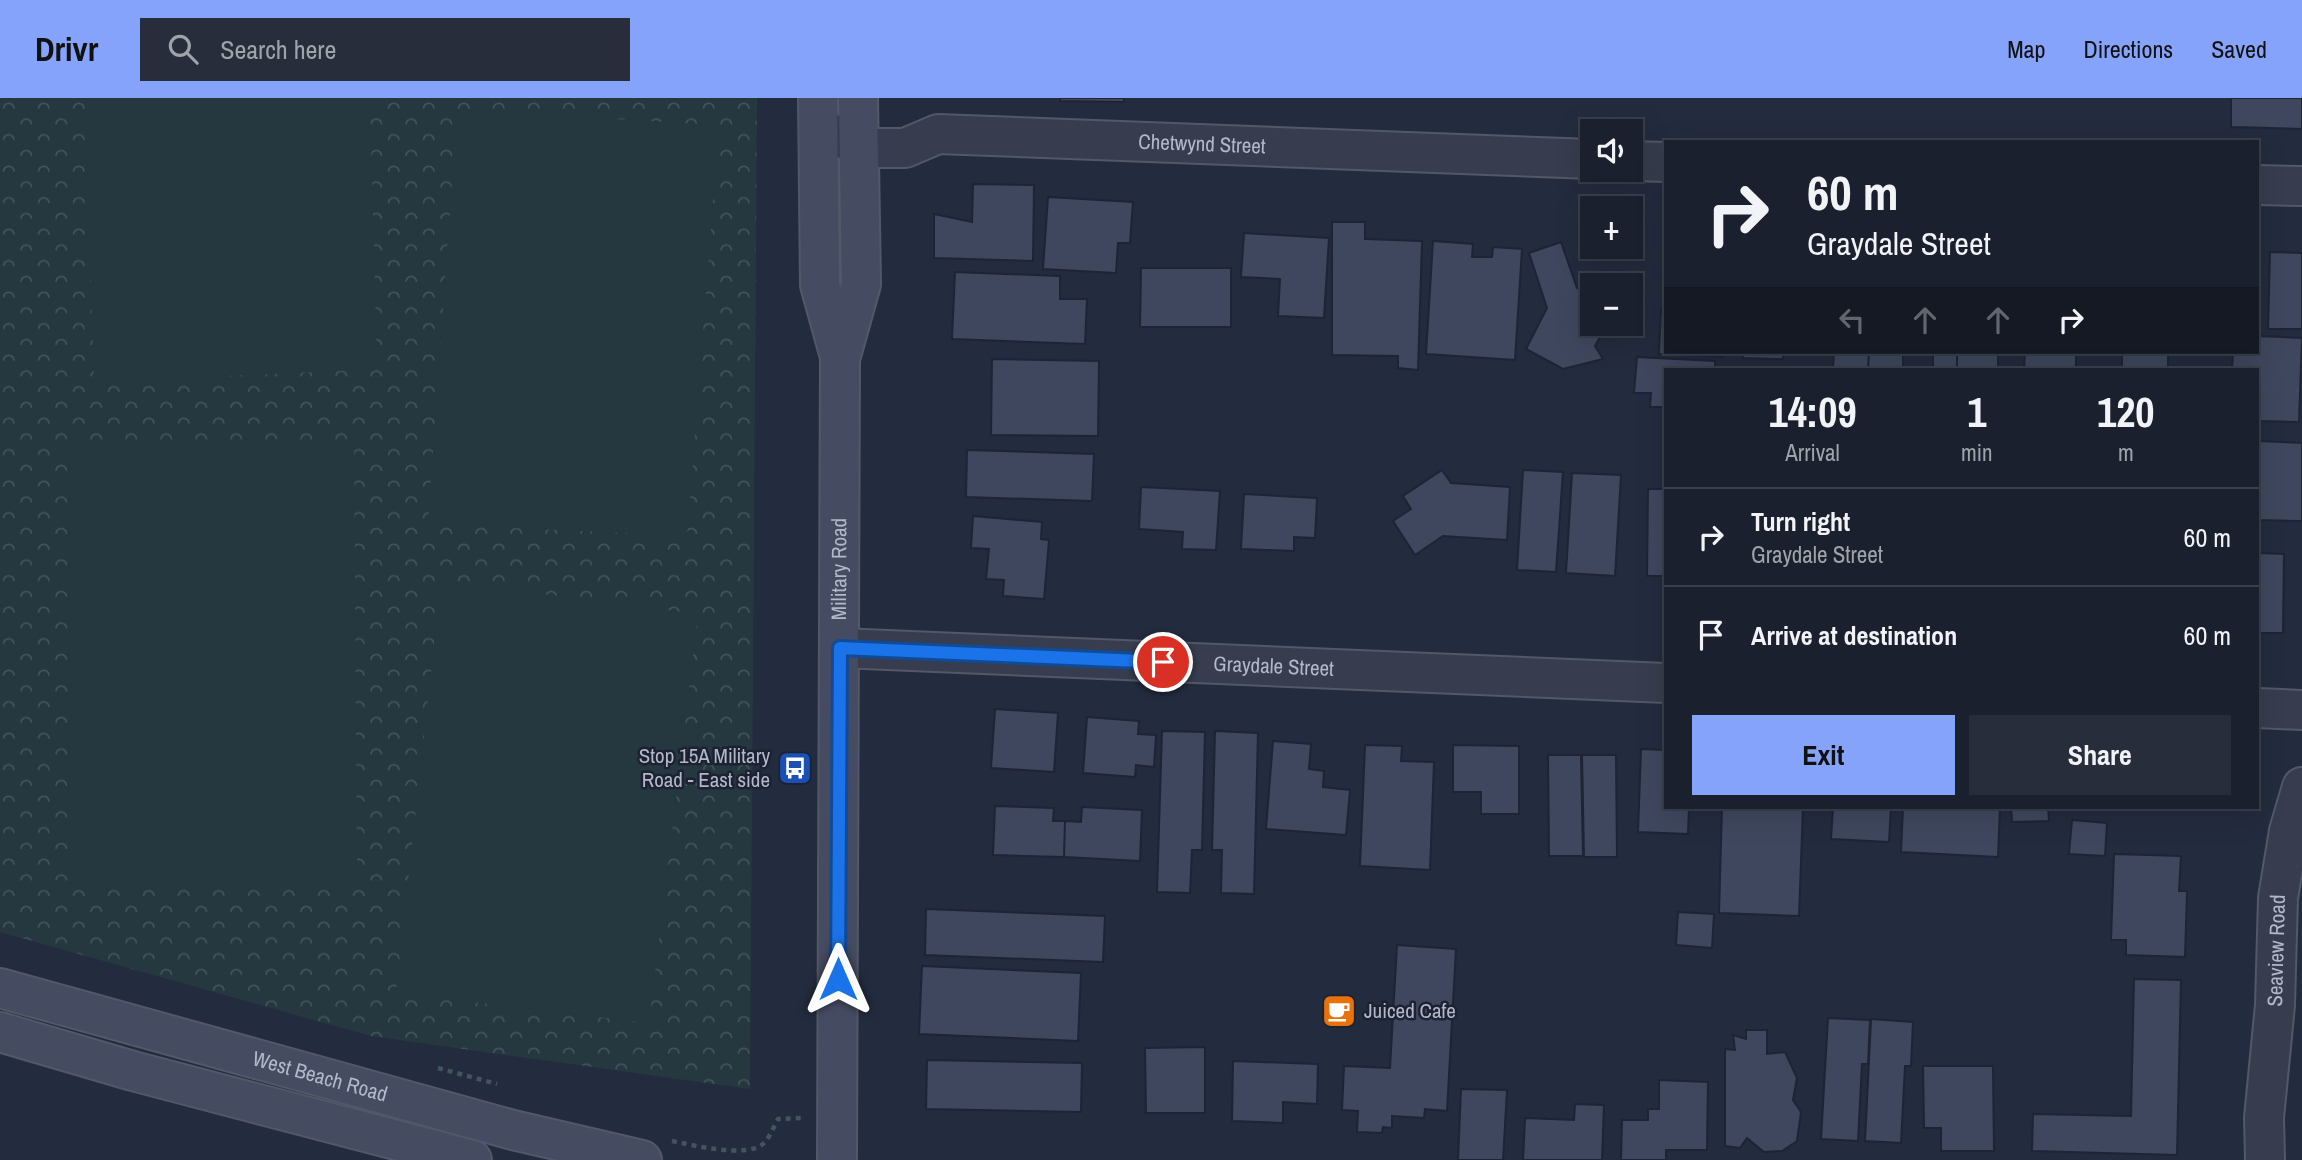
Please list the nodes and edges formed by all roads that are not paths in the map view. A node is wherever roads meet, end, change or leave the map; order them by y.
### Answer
1 (858, 98) edge
2 (818, 113) edge
3 (859, 146) junction
4 (1580, 159) edge
5 (1643, 161) edge
6 (1664, 162) edge
7 (2259, 185) edge
8 (2302, 186) edge
9 (840, 359) junction
10 (840, 648) junction
11 (1664, 683) edge
12 (2259, 708) edge
13 (2302, 710) edge
14 (2302, 787) edge
15 (0, 988) edge
16 (0, 1032) edge
17 (2264, 1118) junction
18 (834, 1159) edge
19 (472, 1160) edge
20 (642, 1160) edge
21 (2252, 1160) edge
22 (2265, 1160) edge

1 - 3 street, Military Road
2 - 3 street, Chetwynd Street
2 - 9 street, Military Road
3 - 4 street, Chetwynd Street
3 - 9 street, Military Road
5 - 6 street
7 - 8 street
9 - 10 street, Military Road
10 - 11 street, Graydale Street
10 - 18 street, Military Road
12 - 13 street
14 - 17 street, Seaview Road
15 - 20 street, West Beach Road
16 - 19 street, West Beach Road
17 - 21 street, Seaview Road
17 - 22 street, Seaview Road

